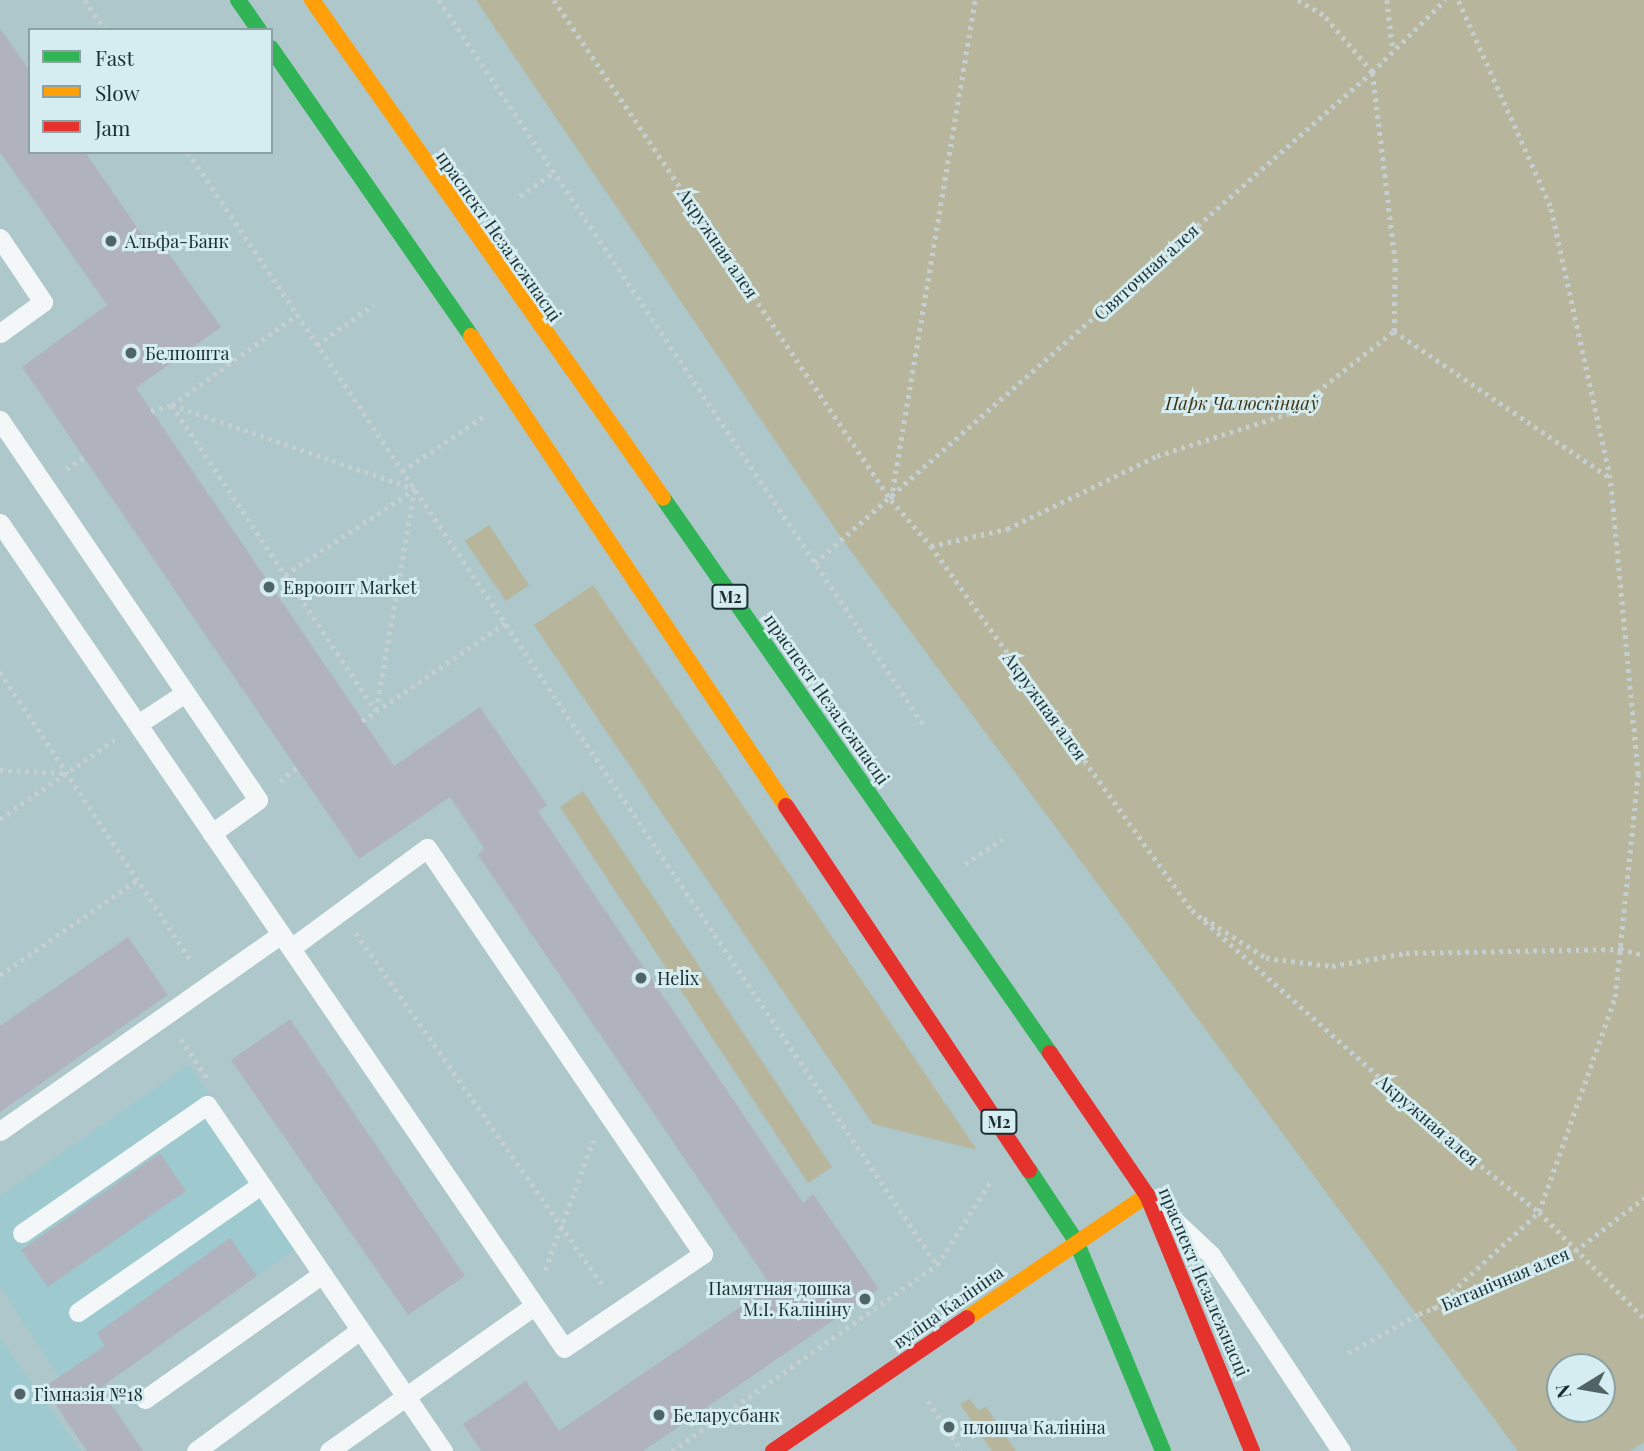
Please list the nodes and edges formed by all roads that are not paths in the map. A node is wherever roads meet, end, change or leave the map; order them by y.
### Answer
1 (238, 0) edge
2 (312, 0) edge
3 (258, 28) edge
4 (273, 51) edge
5 (0, 238) edge
6 (0, 332) edge
7 (0, 420) edge
8 (0, 523) edge
9 (185, 693) junction
10 (138, 724) junction
11 (212, 833) junction
12 (286, 941) junction
13 (0, 1131) edge
14 (261, 1185) junction
15 (1147, 1195) junction
16 (22, 1233) dead end
17 (1076, 1241) junction
18 (322, 1274) junction
19 (535, 1306) junction
20 (78, 1312) dead end
21 (360, 1331) junction
22 (406, 1397) junction
23 (145, 1399) dead end
24 (196, 1451) edge
25 (329, 1451) edge
26 (443, 1451) edge
27 (773, 1451) edge
28 (1163, 1451) edge
29 (1252, 1451) edge
30 (1341, 1451) edge

1 - 3 main road
2 - 15 main road, праспект Незалежнасці / М2
4 - 17 main road, М2
5 - 6 lane
7 - 9 lane
8 - 10 lane
9 - 10 lane
9 - 11 lane
10 - 11 lane
11 - 12 lane
12 - 13 lane
12 - 19 lane
12 - 19 lane
14 - 16 lane
14 - 18 lane
14 - 20 lane
15 - 17 main road, вуліца Калініна
15 - 29 main road, праспект Незалежнасці / М2
15 - 30 lane
17 - 27 main road, вуліца Калініна
17 - 28 main road, М2
18 - 21 lane
18 - 23 lane
19 - 22 lane
21 - 22 lane
21 - 24 lane
22 - 25 lane
22 - 26 lane

